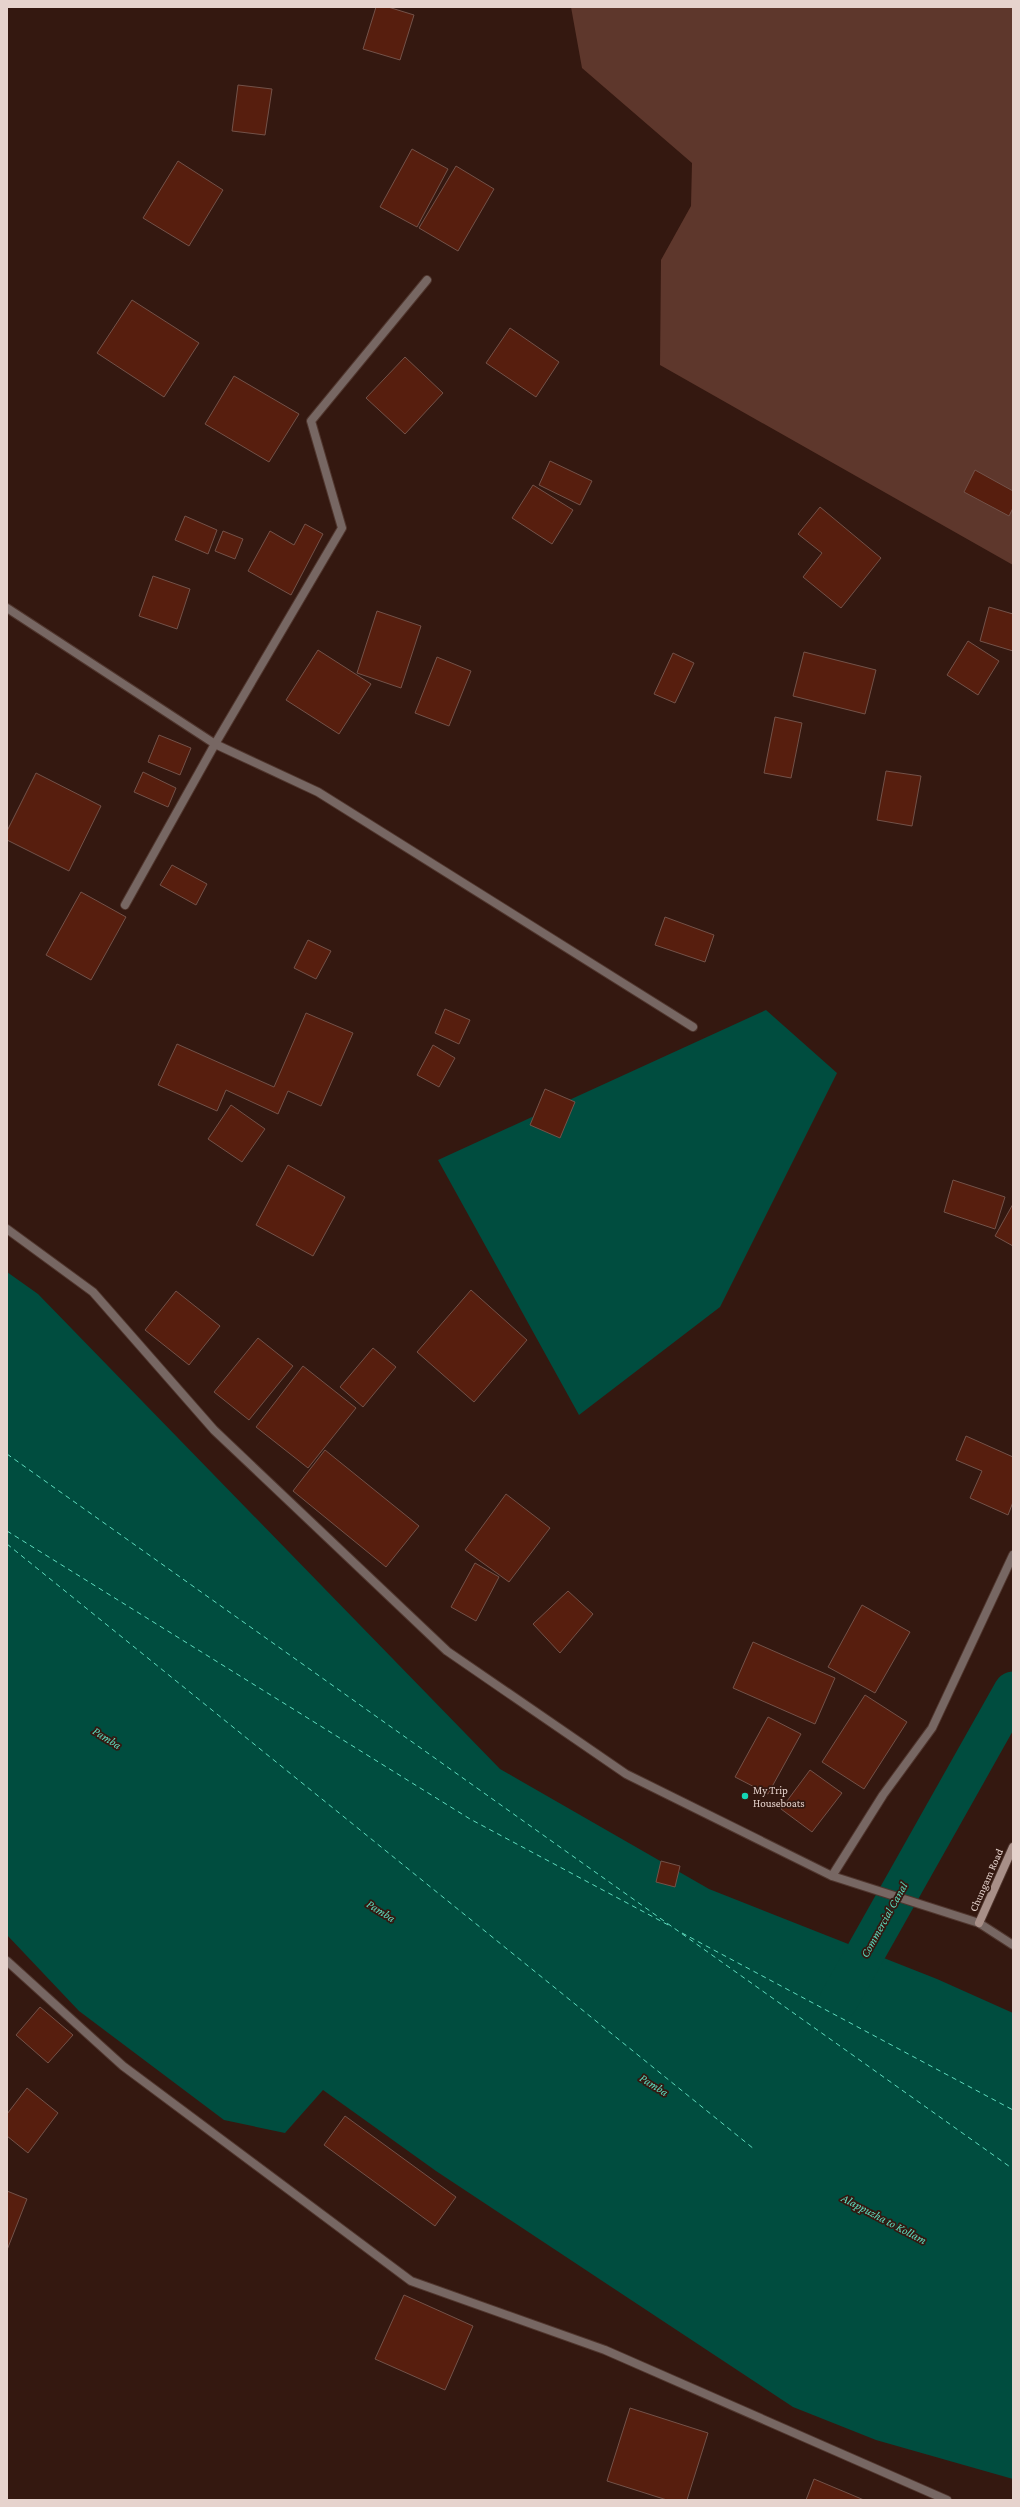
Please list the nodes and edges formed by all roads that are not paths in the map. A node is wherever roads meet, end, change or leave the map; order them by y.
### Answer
1 (427, 280) dead end
2 (7, 608) edge
3 (214, 744) junction
4 (126, 905) dead end
5 (694, 1027) dead end
6 (7, 1229) edge
7 (1013, 1555) edge
8 (1013, 1847) edge
9 (832, 1876) junction
10 (979, 1923) junction
11 (1013, 1945) edge
12 (7, 1961) edge
13 (947, 2500) edge

1 - 3 street
2 - 3 street
3 - 4 street
3 - 5 street
6 - 9 street
7 - 9 street
8 - 10 main road, Chungam Road
9 - 10 street
10 - 11 street
12 - 13 street

